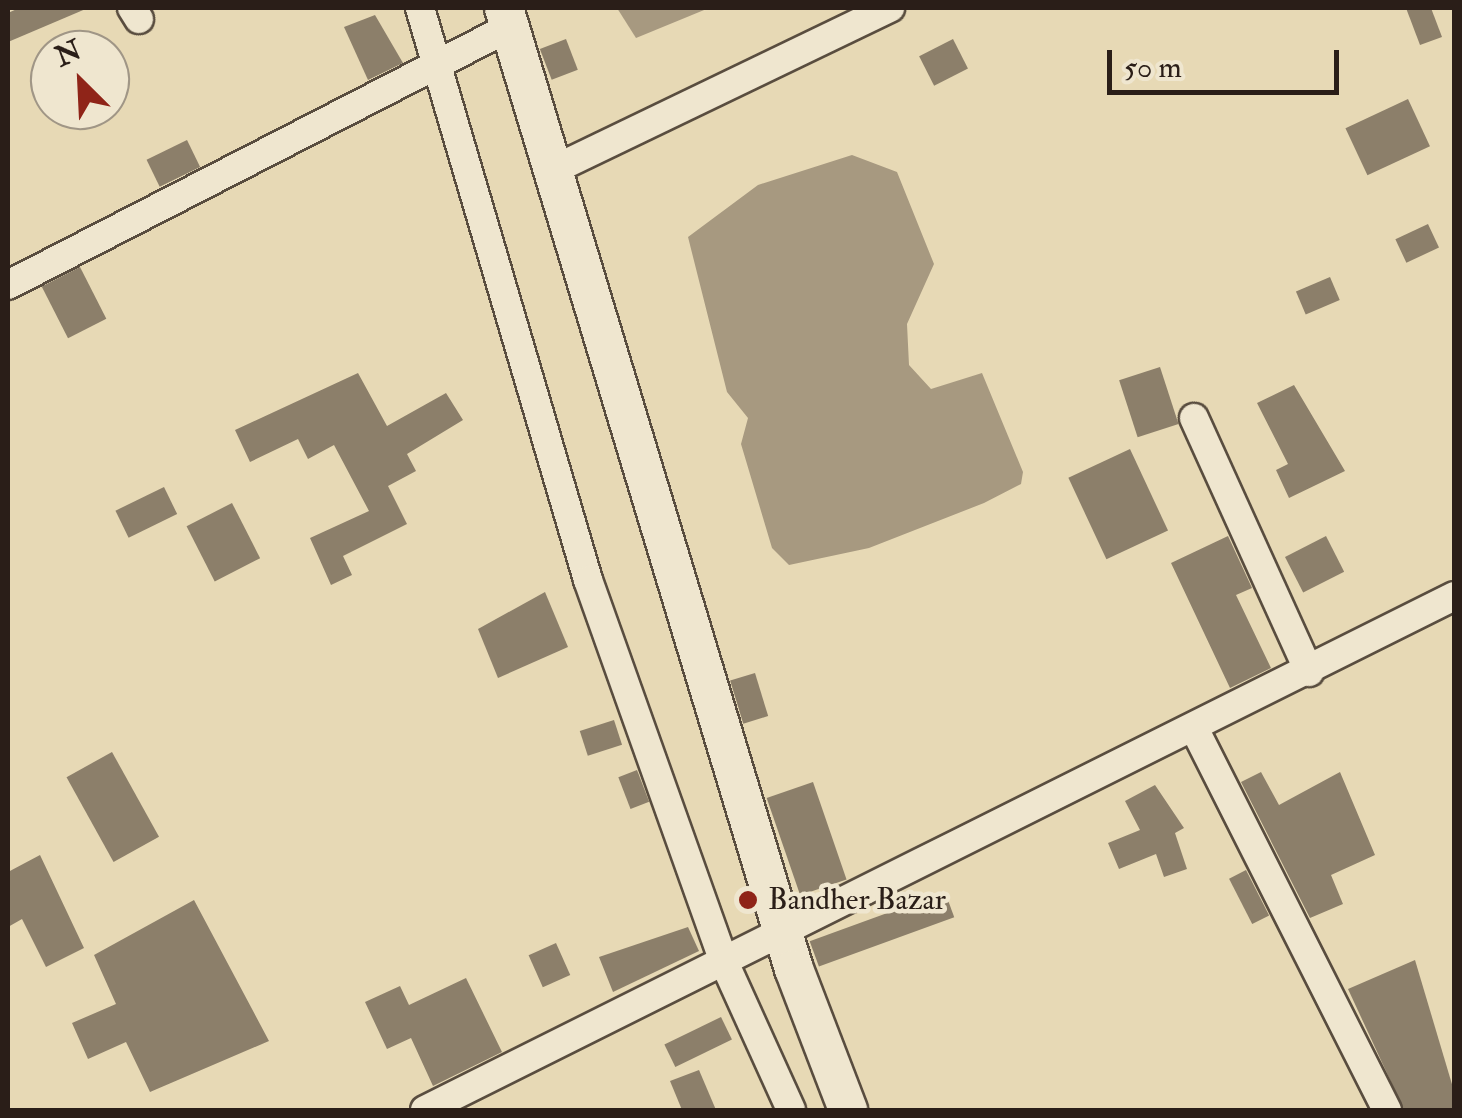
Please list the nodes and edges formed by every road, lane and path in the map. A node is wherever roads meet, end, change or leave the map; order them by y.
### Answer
1 (420, 8) edge
2 (890, 8) edge
3 (507, 17) edge
4 (435, 59) junction
5 (555, 170) junction
6 (8, 285) edge
7 (1194, 418) dead end
8 (1454, 596) edge
9 (1309, 672) junction
10 (1194, 730) junction
11 (788, 936) junction
12 (724, 962) junction
13 (425, 1110) edge
14 (791, 1110) edge
15 (848, 1110) edge
16 (1387, 1110) edge

1 - 4 street
2 - 5 street
3 - 4 street
3 - 5 street
4 - 6 street
4 - 12 street
5 - 11 street
7 - 9 street
8 - 9 street
9 - 10 street
10 - 11 street
10 - 16 street
11 - 12 street
11 - 15 street
12 - 13 street
12 - 14 street

